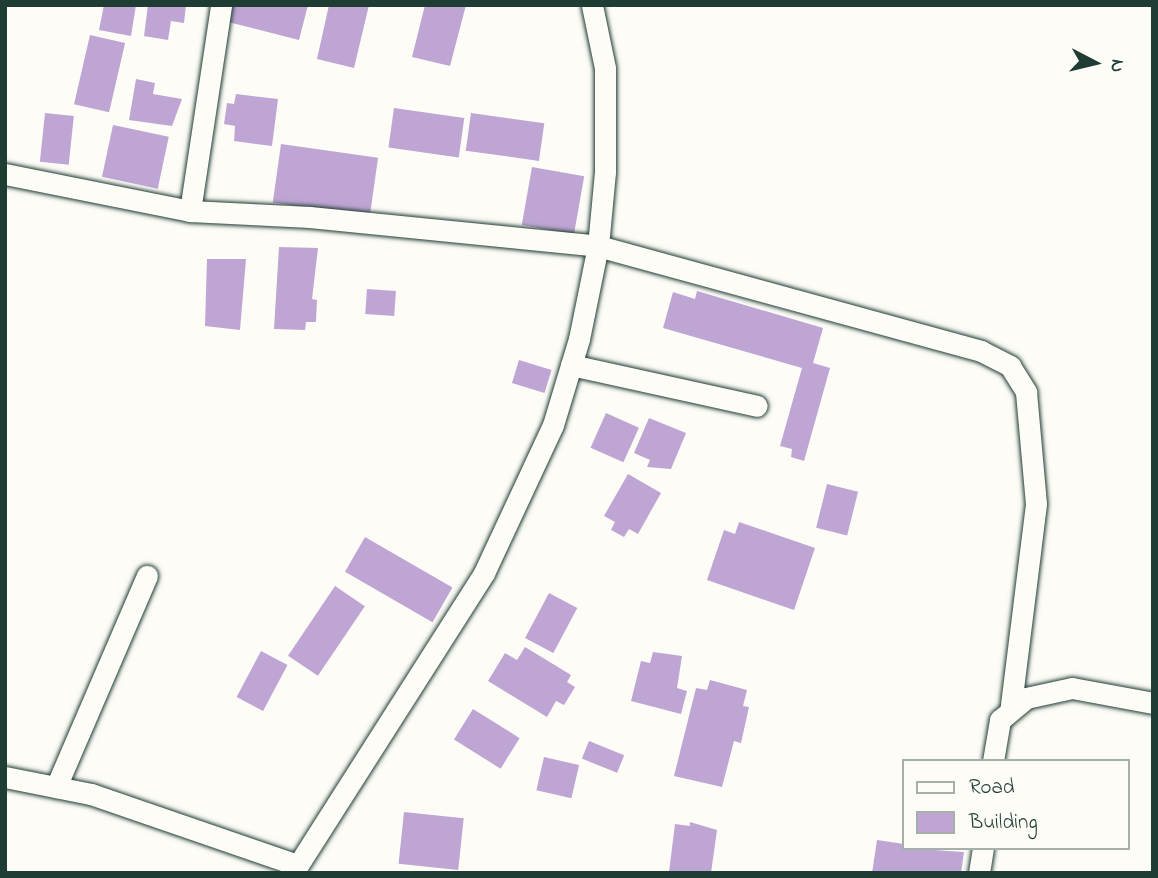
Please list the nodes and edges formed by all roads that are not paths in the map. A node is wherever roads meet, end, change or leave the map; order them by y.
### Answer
1 (221, 5) edge
2 (592, 5) edge
3 (5, 174) edge
4 (190, 211) junction
5 (598, 246) junction
6 (571, 365) junction
7 (757, 406) dead end
8 (148, 576) dead end
9 (1153, 703) edge
10 (1011, 706) junction
11 (993, 759) edge
12 (5, 777) edge
13 (56, 787) junction
14 (983, 850) edge
15 (295, 869) edge
16 (979, 873) edge

1 - 4 street
2 - 5 street
3 - 4 street
4 - 5 street
5 - 6 street
5 - 10 street
6 - 7 street
6 - 15 street
8 - 13 street
9 - 10 street
10 - 11 street
12 - 13 street
13 - 15 street
14 - 16 street

